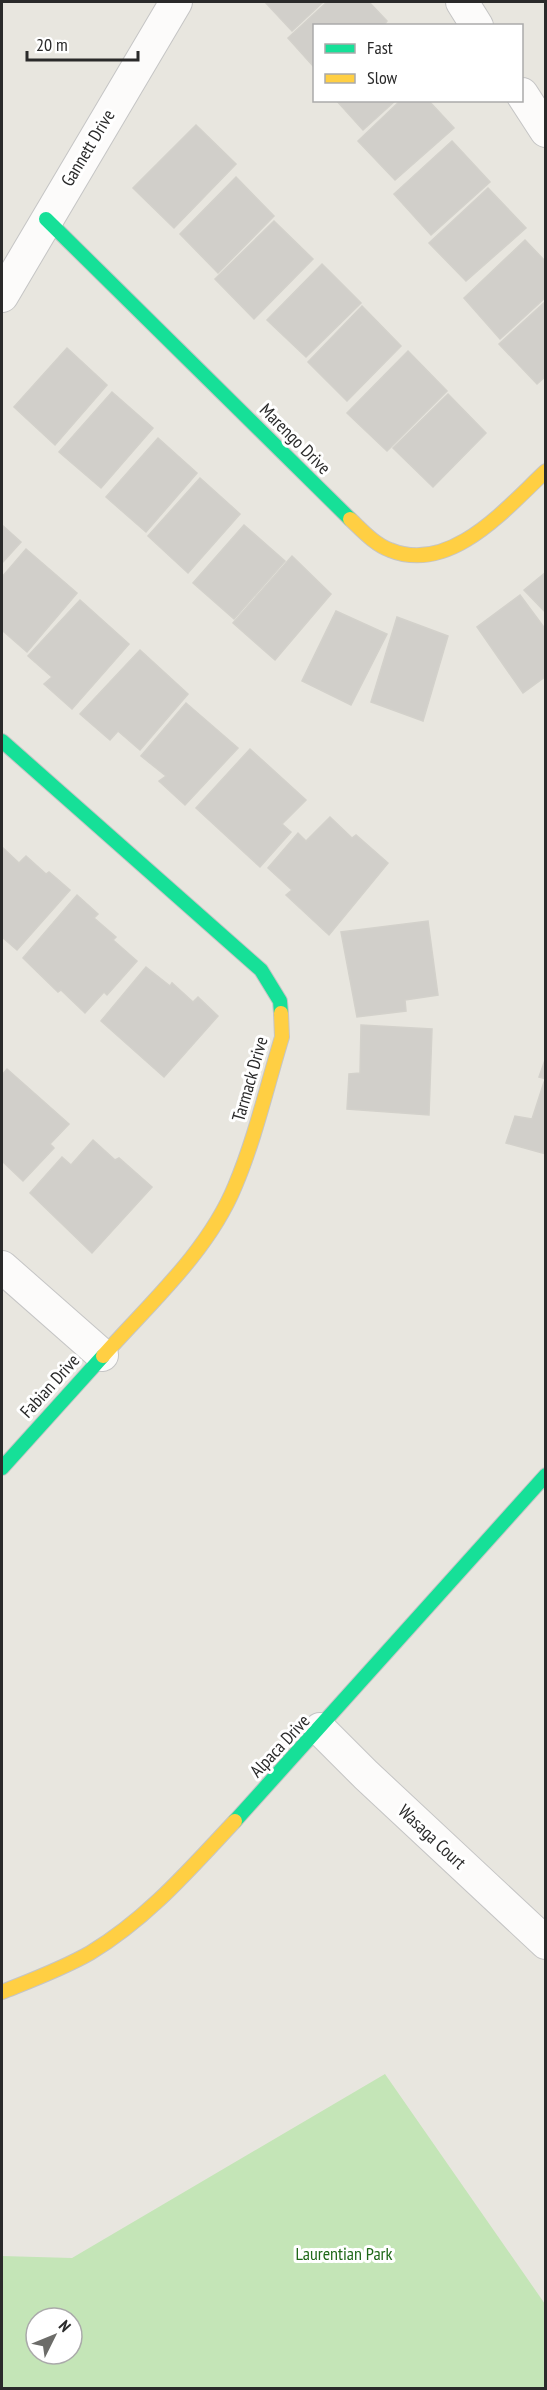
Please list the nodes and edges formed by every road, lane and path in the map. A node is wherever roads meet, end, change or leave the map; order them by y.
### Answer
1 (176, 2) edge
2 (462, 2) edge
3 (476, 24) edge
4 (523, 96) edge
5 (546, 131) edge
6 (46, 219) junction
7 (2, 296) edge
8 (546, 471) edge
9 (2, 741) edge
10 (2, 1267) edge
11 (102, 1355) junction
12 (2, 1468) edge
13 (546, 1475) edge
14 (320, 1729) junction
15 (546, 1943) edge
16 (2, 1992) edge

1 - 6 street, Gannett Drive
2 - 3 street
4 - 5 street
6 - 7 street, Gannett Drive
6 - 8 street, Marengo Drive
9 - 11 street, Tarmack Drive
10 - 11 street
11 - 12 street, Fabian Drive
13 - 14 street, Alpaca Drive
14 - 15 street, Wasaga Court
14 - 16 street, Alpaca Drive

